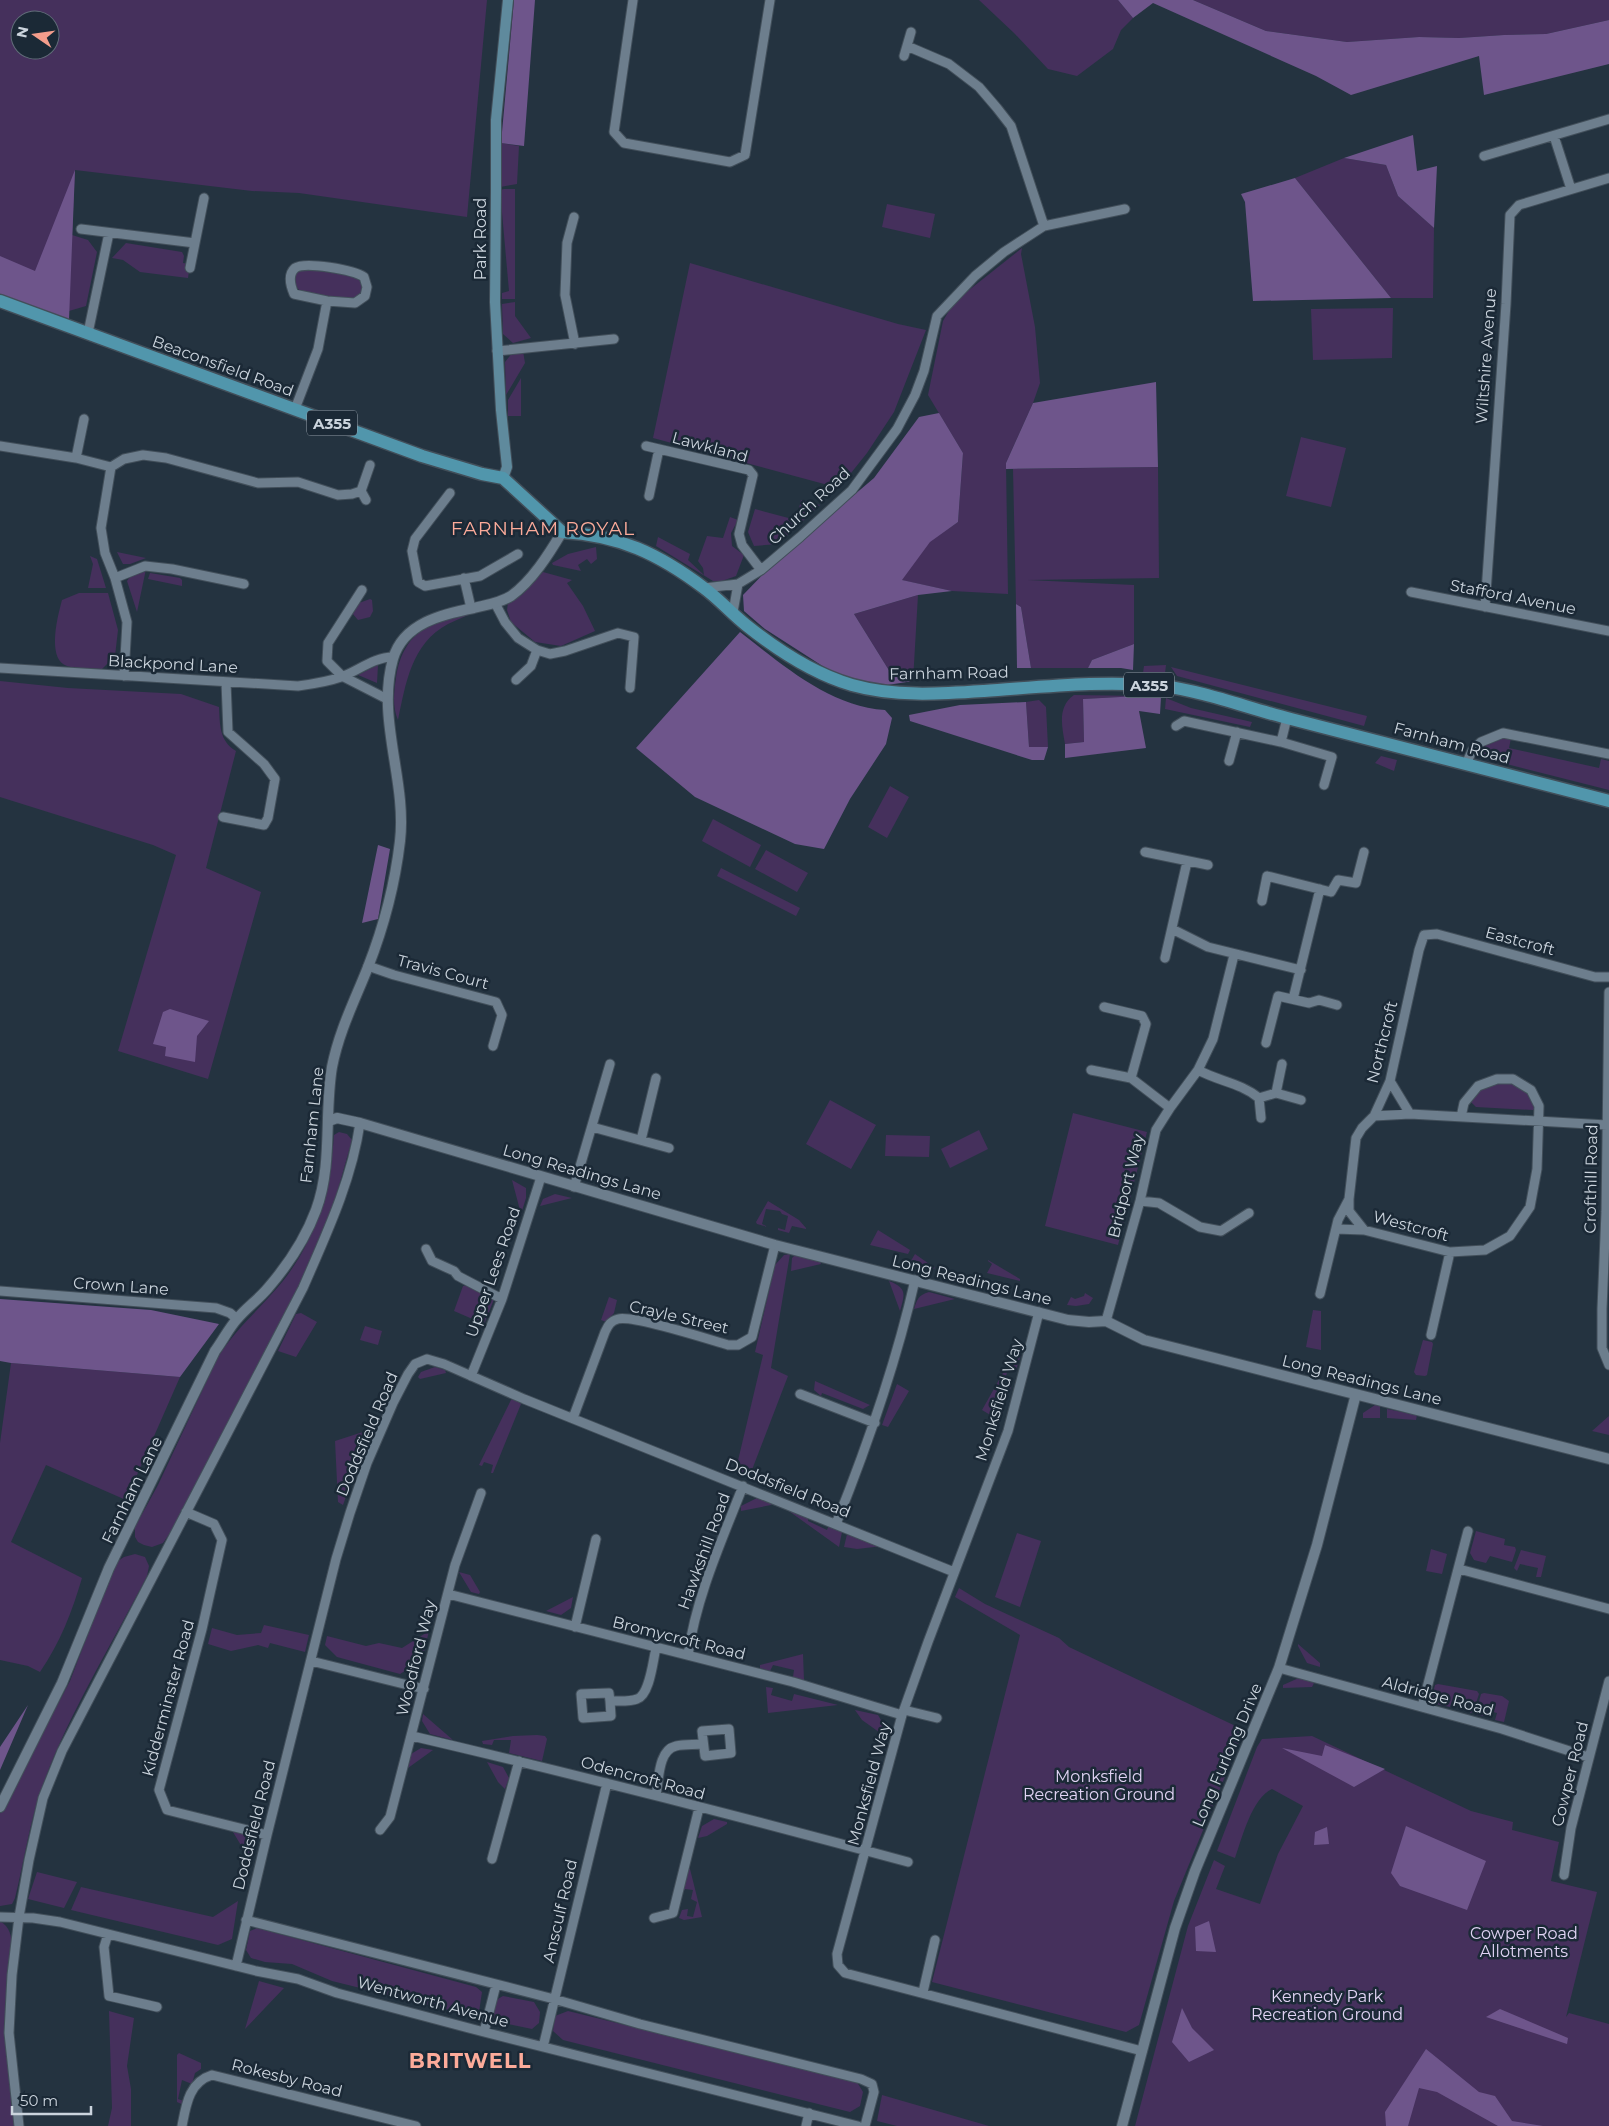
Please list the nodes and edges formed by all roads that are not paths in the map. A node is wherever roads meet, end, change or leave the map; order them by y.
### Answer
1 (508, 0) edge
2 (633, 0) edge
3 (770, 0) edge
4 (911, 32) dead end
5 (907, 46) junction
6 (904, 56) dead end
7 (1609, 120) edge
8 (1554, 136) junction
9 (1484, 156) dead end
10 (1609, 178) edge
11 (1571, 189) junction
12 (204, 198) dead end
13 (1125, 209) dead end
14 (574, 218) dead end
15 (1044, 226) junction
16 (81, 229) dead end
17 (109, 233) junction
18 (195, 243) junction
19 (190, 268) dead end
20 (0, 301) edge
21 (327, 301) junction
22 (88, 334) junction
23 (614, 339) dead end
24 (575, 344) junction
25 (497, 351) junction
26 (295, 409) junction
27 (84, 419) dead end
28 (0, 446) edge
29 (646, 446) dead end
30 (659, 449) junction
31 (76, 458) junction
32 (370, 465) dead end
33 (111, 467) junction
34 (503, 478) junction
35 (361, 491) junction
36 (450, 493) dead end
37 (648, 496) dead end
38 (366, 500) dead end
39 (562, 532) junction
40 (518, 554) dead end
41 (761, 570) junction
42 (115, 578) junction
43 (464, 578) junction
44 (244, 584) dead end
45 (738, 584) junction
46 (705, 588) junction
47 (362, 590) dead end
48 (1411, 592) dead end
49 (495, 603) junction
50 (1485, 607) junction
51 (470, 608) junction
52 (733, 612) junction
53 (1609, 631) edge
54 (537, 650) junction
55 (393, 657) junction
56 (0, 668) edge
57 (124, 676) junction
58 (342, 676) junction
59 (516, 680) dead end
60 (226, 682) junction
61 (630, 688) dead end
62 (387, 699) junction
63 (1287, 718) junction
64 (1176, 726) dead end
65 (1237, 732) junction
66 (1281, 742) junction
67 (1609, 754) edge
68 (1229, 761) dead end
69 (1466, 764) junction
70 (1324, 785) dead end
71 (1609, 801) edge
72 (223, 817) dead end
73 (1145, 852) dead end
74 (1364, 852) dead end
75 (1187, 862) junction
76 (1208, 865) dead end
77 (1320, 889) junction
78 (1262, 901) dead end
79 (1172, 929) junction
80 (1424, 935) joint
81 (1234, 955) junction
82 (1164, 958) dead end
83 (368, 966) junction
84 (1301, 970) junction
85 (1609, 977) edge
86 (1609, 992) edge
87 (1293, 1000) junction
88 (1337, 1005) dead end
89 (1104, 1007) dead end
90 (1266, 1043) dead end
91 (493, 1046) dead end
92 (610, 1064) dead end
93 (1282, 1064) dead end
94 (1091, 1070) dead end
95 (1198, 1070) junction
96 (656, 1078) dead end
97 (1130, 1078) junction
98 (1390, 1081) junction
99 (1609, 1083) edge
100 (1276, 1093) junction
101 (1259, 1098) junction
102 (1301, 1100) dead end
103 (1170, 1108) junction
104 (1410, 1114) junction
105 (1374, 1116) junction
106 (1461, 1117) junction
107 (1261, 1118) dead end
108 (328, 1121) junction
109 (1539, 1121) junction
110 (360, 1123) junction
111 (1607, 1125) junction
112 (592, 1127) junction
113 (640, 1140) junction
114 (669, 1148) dead end
115 (541, 1177) junction
116 (574, 1187) junction
117 (1349, 1199) junction
118 (1140, 1201) junction
119 (1233, 1212) dead end
120 (1608, 1212) edge
121 (1250, 1213) dead end
122 (1238, 1220) junction
123 (1336, 1229) junction
124 (1364, 1230) junction
125 (775, 1245) junction
126 (426, 1249) dead end
127 (1450, 1252) junction
128 (915, 1280) junction
129 (0, 1292) edge
130 (1320, 1294) dead end
131 (502, 1299) junction
132 (1605, 1309) edge
133 (1039, 1312) junction
134 (237, 1319) junction
135 (1106, 1321) junction
136 (1431, 1335) dead end
137 (1609, 1365) edge
138 (471, 1376) junction
139 (800, 1394) dead end
140 (1356, 1394) junction
141 (573, 1418) junction
142 (875, 1423) junction
143 (1609, 1459) edge
144 (743, 1486) junction
145 (481, 1493) dead end
146 (186, 1512) junction
147 (836, 1524) junction
148 (1468, 1531) dead end
149 (596, 1539) dead end
150 (1459, 1569) junction
151 (954, 1572) junction
152 (448, 1594) junction
153 (1609, 1608) edge
154 (575, 1627) junction
155 (656, 1648) junction
156 (688, 1655) junction
157 (311, 1661) junction
158 (1279, 1668) junction
159 (1609, 1681) edge
160 (424, 1689) junction
161 (610, 1701) dead end
162 (1422, 1707) junction
163 (903, 1712) junction
164 (937, 1718) dead end
165 (412, 1736) junction
166 (703, 1744) dead end
167 (1588, 1758) junction
168 (518, 1761) junction
169 (607, 1783) junction
170 (656, 1795) junction
171 (0, 1807) edge
172 (700, 1808) junction
173 (380, 1830) dead end
174 (267, 1835) junction
175 (866, 1851) junction
176 (492, 1859) dead end
177 (908, 1862) dead end
178 (1564, 1875) dead end
179 (0, 1917) edge
180 (19, 1918) junction
181 (654, 1918) dead end
182 (246, 1920) junction
183 (108, 1934) junction
184 (935, 1940) dead end
185 (236, 1966) junction
186 (496, 1985) junction
187 (923, 1992) junction
188 (554, 1999) junction
189 (157, 2007) dead end
190 (484, 2032) junction
191 (543, 2047) junction
192 (1142, 2051) junction
193 (808, 2113) junction
194 (19, 2126) edge
195 (182, 2126) edge
196 (416, 2126) edge
197 (806, 2126) edge
198 (858, 2126) edge
199 (865, 2126) edge
200 (1122, 2126) edge

1 - 25 main road, Park Road
2 - 3 street
4 - 5 street
5 - 6 street
5 - 15 street
7 - 8 street
8 - 9 street
8 - 11 street
10 - 11 street, Wiltshire Avenue
11 - 50 street, Wiltshire Avenue
12 - 18 street
13 - 15 street, Church Road
14 - 24 street
15 - 41 street, Church Road
16 - 17 street
17 - 18 street
17 - 22 street
18 - 19 street
20 - 22 main road, Beaconsfield Road / A355
21 - 21 street
21 - 26 street
22 - 26 main road, Beaconsfield Road / A355
23 - 24 street
24 - 25 street
25 - 34 main road, Park Road
26 - 34 main road, Beaconsfield Road / A355
27 - 31 street
28 - 31 street
29 - 30 street, Lawkland
30 - 37 street
30 - 41 street, Lawkland
31 - 33 street
32 - 35 street
33 - 35 street
33 - 42 street
34 - 39 main road
35 - 38 street
36 - 43 street
39 - 46 main road, Farnham Road / A355
39 - 49 street, Farnham Lane
40 - 43 street
41 - 45 street, Church Road
42 - 44 street
42 - 57 street
43 - 51 street
45 - 46 street, Church Road
45 - 52 street
46 - 52 main road, Farnham Road / A355
47 - 58 street
48 - 50 street, Stafford Avenue
49 - 51 street, Farnham Lane
49 - 54 street
50 - 53 street, Stafford Avenue
51 - 55 street, Farnham Lane
52 - 63 main road, Farnham Road / A355
54 - 59 street
54 - 61 street
55 - 58 street, Blackpond Lane
55 - 62 street, Farnham Lane
56 - 57 street, Blackpond Lane
57 - 60 street, Blackpond Lane
58 - 60 street, Blackpond Lane
58 - 62 street
60 - 72 street
62 - 83 street, Farnham Lane
63 - 66 street
63 - 69 main road, Farnham Road / A355
64 - 65 street
65 - 66 street
65 - 68 street
66 - 70 street
67 - 69 street
69 - 71 main road, Farnham Road / A355
73 - 75 street
74 - 77 street
75 - 76 street
75 - 79 street
77 - 78 street
77 - 84 street
79 - 81 street
79 - 82 street
80 - 85 street, Eastcroft
80 - 98 street, Northcroft
81 - 84 street
81 - 95 street, Bridport Way
83 - 91 street, Travis Court
83 - 108 street, Farnham Lane
84 - 87 street
86 - 99 street, Crofthill Road
87 - 88 street
87 - 90 street
89 - 97 street
92 - 112 street
93 - 100 street
94 - 97 street
95 - 101 street
95 - 103 street, Bridport Way
96 - 113 street
97 - 103 street
98 - 104 street
98 - 105 street, Northcroft
99 - 111 street, Crofthill Road
100 - 101 street
100 - 102 street
101 - 107 street
103 - 118 street, Bridport Way
104 - 105 street
104 - 106 street
105 - 117 street, Northcroft
106 - 109 street
106 - 109 street, Westcroft
108 - 110 street, Long Readings Lane
108 - 134 street, Farnham Lane
109 - 111 street
109 - 127 street, Westcroft
110 - 115 street, Long Readings Lane
110 - 146 street
111 - 120 street, Crofthill Road
112 - 113 street
112 - 116 street
113 - 114 street
115 - 116 street, Long Readings Lane
115 - 131 street, Upper Lees Road
116 - 125 street, Long Readings Lane
117 - 123 street, Northcroft
117 - 124 street, Westcroft
118 - 122 street
118 - 135 street, Bridport Way
119 - 122 street
120 - 132 street, Crofthill Road
121 - 122 street
123 - 124 street
123 - 130 street, Northcroft
124 - 127 street, Westcroft
125 - 128 street, Long Readings Lane
125 - 141 street, Crayle Street
126 - 131 street
127 - 136 street
128 - 133 street, Long Readings Lane
128 - 142 street
129 - 134 street, Crown Lane
131 - 138 street, Upper Lees Road
132 - 137 street, Crofthill Road
133 - 135 street, Long Readings Lane
133 - 151 street, Monksfield Way
134 - 171 street, Farnham Lane
135 - 140 street, Long Readings Lane
138 - 141 street, Doddsfield Road
138 - 157 street, Doddsfield Road
139 - 142 street
140 - 143 street, Long Readings Lane
140 - 158 street, Long Furlong Drive
141 - 144 street, Doddsfield Road
142 - 147 street
144 - 147 street, Doddsfield Road
144 - 156 street, Hawkshill Road
145 - 152 street, Woodford Way
146 - 174 street, Kidderminster Road
146 - 180 street
147 - 151 street, Doddsfield Road
148 - 150 street
149 - 154 street
150 - 153 street
150 - 162 street
151 - 163 street, Monksfield Way
152 - 154 street, Bromycroft Road
152 - 160 street, Woodford Way
154 - 155 street, Bromycroft Road
155 - 156 street, Bromycroft Road
155 - 161 street
156 - 163 street, Bromycroft Road
157 - 160 street
157 - 174 street, Doddsfield Road
158 - 162 street, Aldridge Road
158 - 192 street, Long Furlong Drive
159 - 167 street, Cowper Road
160 - 165 street, Woodford Way
162 - 167 street, Aldridge Road
163 - 164 street, Bromycroft Road
163 - 175 street, Monksfield Way
165 - 168 street, Odencroft Road
165 - 173 street, Woodford Way
166 - 170 street
167 - 178 street, Cowper Road
168 - 169 street, Odencroft Road
168 - 176 street
169 - 170 street, Odencroft Road
169 - 188 street, Ansculf Road
170 - 172 street, Odencroft Road
172 - 175 street, Odencroft Road
172 - 181 street
174 - 182 street, Doddsfield Road
175 - 177 street, Odencroft Road
175 - 187 street, Monksfield Way
179 - 180 street, Wentworth Avenue
180 - 183 street, Wentworth Avenue
180 - 194 street
182 - 185 street, Doddsfield Road
182 - 186 street
183 - 185 street, Wentworth Avenue
183 - 189 street
184 - 187 street
185 - 190 street, Wentworth Avenue
186 - 188 street
186 - 190 street
187 - 192 street, Monksfield Way
188 - 191 street, Ansculf Road
188 - 199 street
190 - 191 street, Wentworth Avenue
191 - 193 street, Wentworth Avenue
192 - 200 street, Long Furlong Drive
193 - 197 street
193 - 198 street, Wentworth Avenue
195 - 196 street, Rokesby Road

